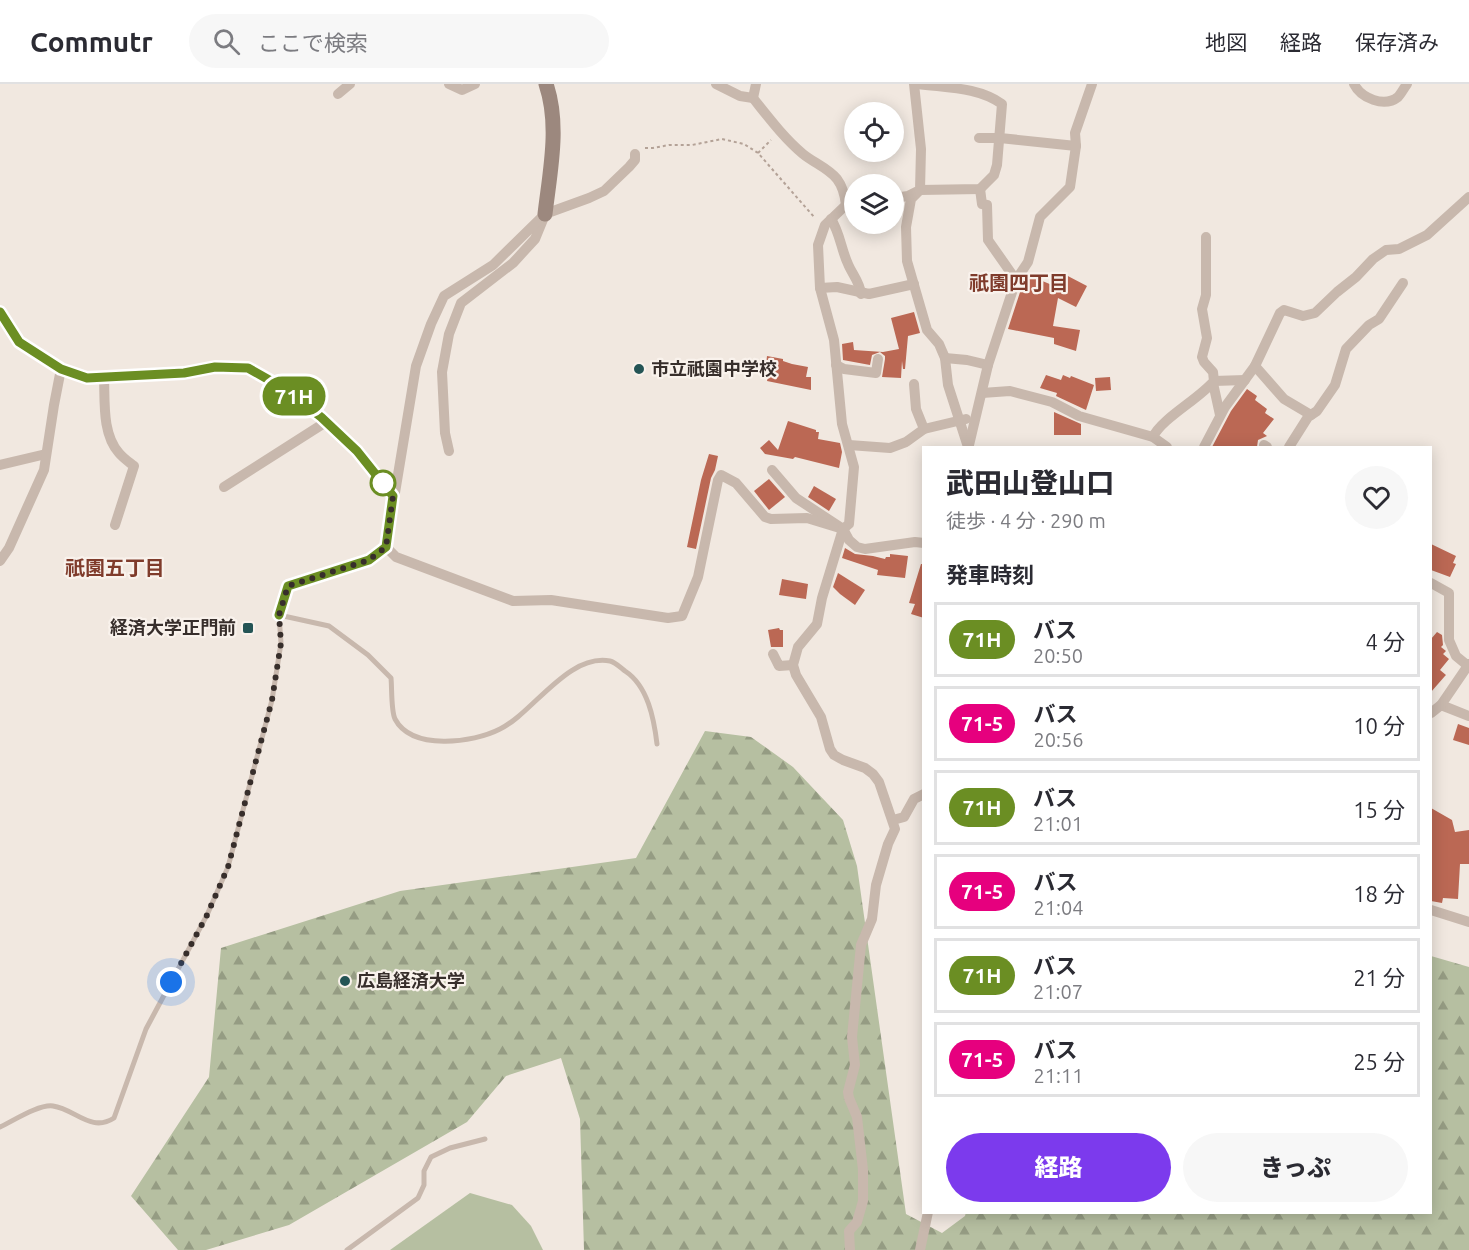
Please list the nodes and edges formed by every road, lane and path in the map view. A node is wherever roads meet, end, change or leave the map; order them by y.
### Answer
1 (350, 84) edge
2 (449, 84) edge
3 (475, 84) edge
4 (546, 84) edge
5 (716, 84) edge
6 (756, 84) edge
7 (916, 84) edge
8 (1092, 84) edge
9 (1354, 84) edge
10 (1407, 84) edge
11 (338, 94) dead end
12 (753, 98) junction
13 (780, 132) junction
14 (979, 138) dead end
15 (1000, 138) junction
16 (1076, 146) junction
17 (759, 153) junction
18 (634, 154) joint
19 (980, 189) junction
20 (920, 190) junction
21 (844, 194) edge
22 (904, 197) edge
23 (1469, 197) edge
24 (844, 209) edge
25 (545, 213) junction
26 (828, 222) junction
27 (1206, 237) dead end
28 (1016, 280) junction
29 (1403, 283) dead end
30 (914, 284) junction
31 (820, 288) junction
32 (861, 294) junction
33 (0, 312) edge
34 (0, 329) edge
35 (12, 331) junction
36 (878, 358) dead end
37 (945, 358) junction
38 (836, 365) junction
39 (988, 365) junction
40 (1255, 366) junction
41 (61, 369) junction
42 (104, 377) junction
43 (1245, 380) junction
44 (1214, 382) junction
45 (914, 384) dead end
46 (982, 393) junction
47 (1220, 415) junction
48 (1311, 415) junction
49 (975, 417) junction
50 (961, 420) junction
51 (326, 422) junction
52 (924, 429) junction
53 (1151, 437) junction
54 (849, 446) junction
55 (968, 446) edge
56 (968, 446) edge
57 (1145, 446) edge
58 (1165, 446) edge
59 (1204, 446) edge
60 (1290, 446) edge
61 (449, 451) dead end
62 (46, 454) junction
63 (0, 465) edge
64 (772, 470) dead end
65 (224, 487) dead end
66 (393, 496) junction
67 (115, 525) dead end
68 (843, 530) junction
69 (922, 543) edge
70 (386, 547) junction
71 (0, 561) edge
72 (1432, 584) edge
73 (288, 586) joint
74 (279, 615) junction
75 (773, 654) dead end
76 (793, 665) junction
77 (1467, 670) edge
78 (1441, 705) junction
79 (1432, 712) edge
80 (1469, 716) edge
81 (657, 744) dead end
82 (922, 795) edge
83 (893, 820) junction
84 (1432, 910) edge
85 (1469, 922) edge
86 (0, 1127) edge
87 (485, 1139) dead end
88 (928, 1214) edge
89 (347, 1250) edge
90 (850, 1250) edge
91 (920, 1250) edge

1 - 11 street
2 - 3 street
4 - 25 street
5 - 12 street
6 - 12 street
7 - 15 street
7 - 20 street
8 - 16 street
9 - 10 street
12 - 13 street
13 - 17 path
13 - 21 street
14 - 15 street
15 - 16 street
15 - 19 street
16 - 28 street
17 - 18 path
17 - 26 path
18 - 25 street
19 - 20 street
19 - 28 street
20 - 22 street
20 - 30 street
23 - 40 street
24 - 26 street
25 - 61 street
25 - 66 street
26 - 31 street
26 - 32 street
27 - 44 street
28 - 39 street
29 - 48 street
30 - 32 street
30 - 37 street
31 - 32 street
31 - 38 street
33 - 35 street
34 - 35 street
35 - 41 street
36 - 38 street
37 - 39 street
37 - 50 street
38 - 54 street
39 - 46 street
40 - 43 street
40 - 48 street
41 - 42 street
41 - 62 street
42 - 51 street
42 - 67 street
43 - 44 street
43 - 47 street
44 - 47 street
44 - 53 street
45 - 52 street
46 - 49 street
46 - 53 street
47 - 59 street
48 - 60 street
49 - 50 street
49 - 56 street
50 - 52 street
50 - 55 street
51 - 65 street
51 - 66 street
52 - 54 street
53 - 57 street
53 - 58 street
54 - 68 street
62 - 63 street
62 - 71 street
64 - 68 street
66 - 70 street
68 - 69 street
68 - 70 street
68 - 76 street
70 - 73 street
72 - 77 street
73 - 74 lane
74 - 81 lane
74 - 86 lane
75 - 76 street
76 - 83 street
77 - 78 street
78 - 79 street
78 - 80 street
82 - 83 street
83 - 90 street
84 - 85 street
87 - 89 lane
88 - 91 street

